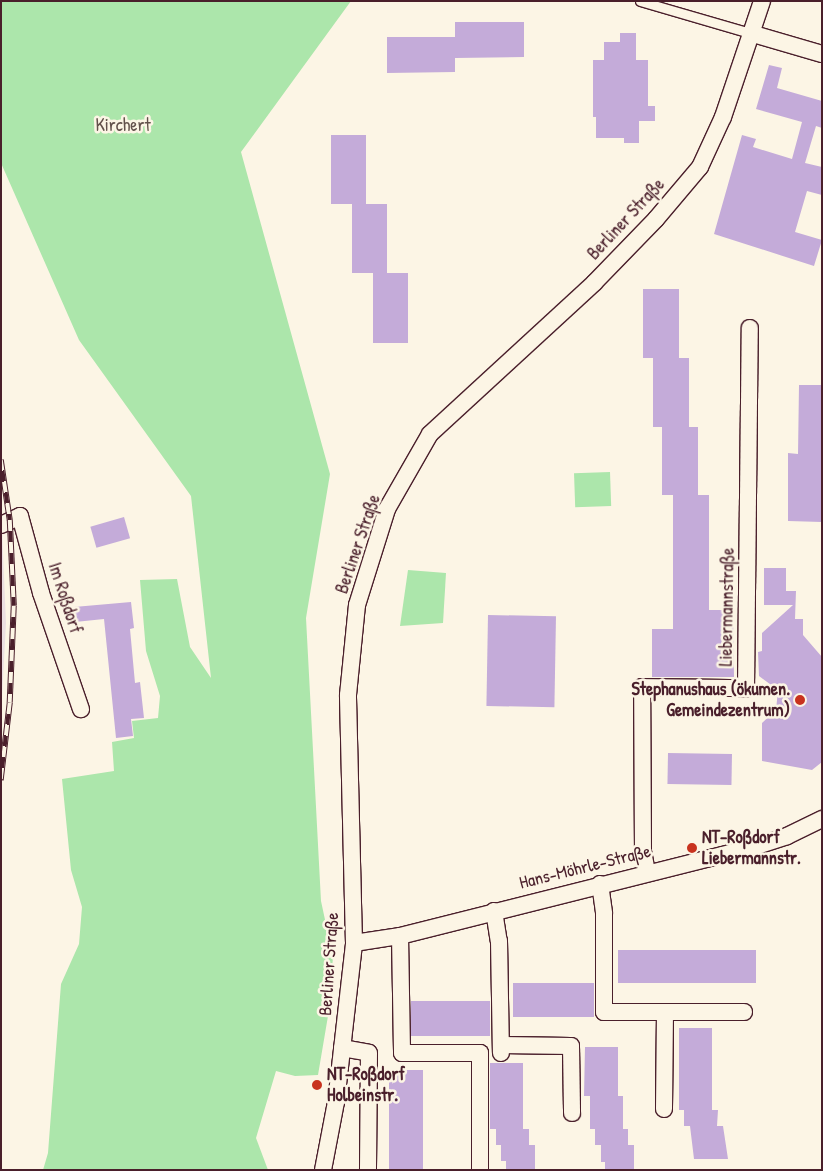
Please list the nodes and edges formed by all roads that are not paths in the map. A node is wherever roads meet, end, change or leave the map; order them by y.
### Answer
1 (640, 1) edge
2 (762, 1) edge
3 (750, 33) junction
4 (822, 54) edge
5 (750, 328) dead end
6 (1, 525) edge
7 (81, 709) dead end
8 (822, 819) edge
9 (647, 872) junction
10 (600, 884) junction
11 (494, 911) junction
12 (400, 936) junction
13 (354, 943) junction
14 (665, 1012) junction
15 (744, 1012) dead end
16 (342, 1048) junction
17 (664, 1109) dead end
18 (572, 1113) dead end
19 (323, 1170) edge
20 (368, 1170) edge
21 (480, 1170) edge

1 - 3 lane
2 - 3 street, Berliner Straße
3 - 4 street
3 - 13 street, Berliner Straße
5 - 9 street, Liebermannstraße
6 - 7 street, Im Roßdorf
8 - 9 street, Hans-Möhrle-Straße
9 - 10 street, Hans-Möhrle-Straße
10 - 11 street, Hans-Möhrle-Straße
10 - 14 street
11 - 12 street, Hans-Möhrle-Straße
11 - 18 street
12 - 13 street, Hans-Möhrle-Straße
12 - 21 street
13 - 16 street, Berliner Straße
14 - 15 street
14 - 17 street
16 - 19 street, Berliner Straße
16 - 20 street

